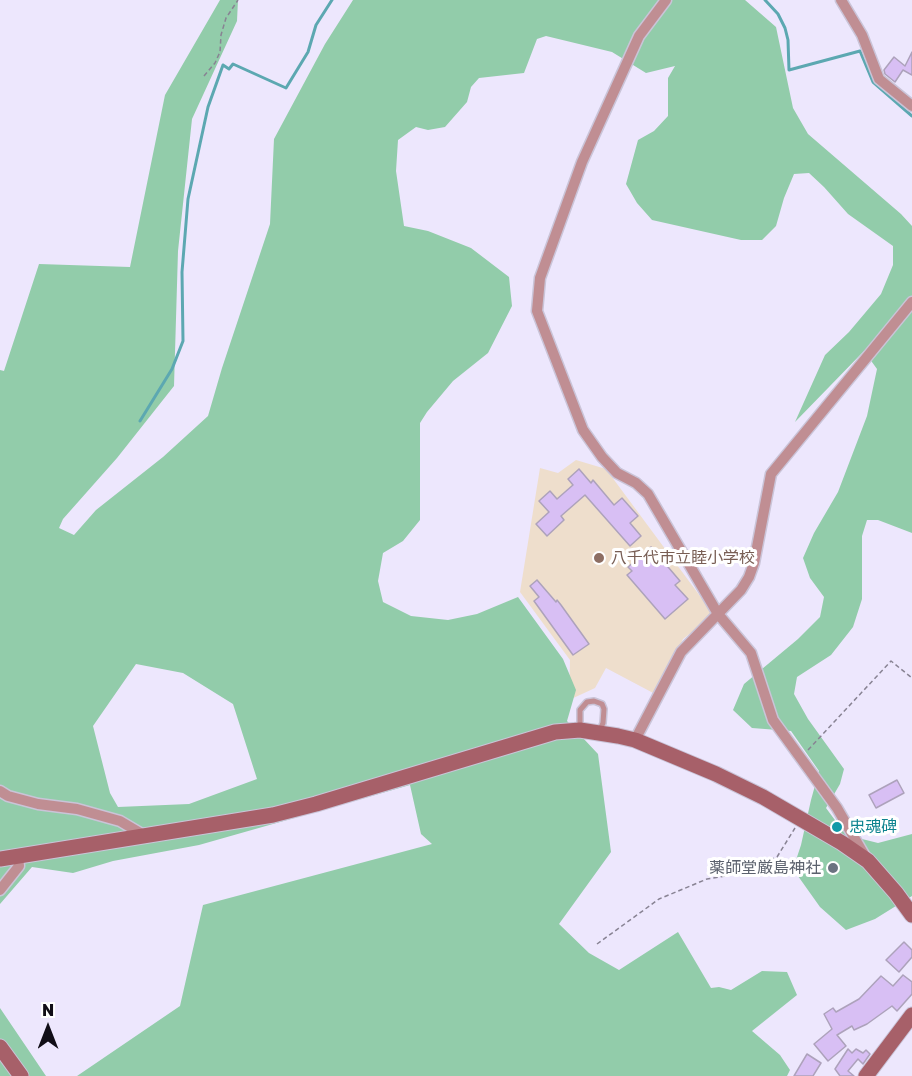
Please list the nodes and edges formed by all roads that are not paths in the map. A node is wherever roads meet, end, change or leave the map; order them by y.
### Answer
1 (666, 0) edge
2 (841, 0) edge
3 (912, 106) edge
4 (912, 302) edge
5 (718, 614) junction
6 (580, 730) junction
7 (599, 732) junction
8 (635, 740) junction
9 (0, 790) edge
10 (147, 837) junction
11 (18, 857) junction
12 (0, 860) edge
13 (868, 861) junction
14 (0, 890) edge
15 (912, 915) edge
16 (912, 1015) edge
17 (0, 1047) edge
18 (21, 1076) edge
19 (866, 1076) edge

1 - 5 street
2 - 3 street
4 - 5 street
5 - 8 street
5 - 13 street
6 - 7 street
6 - 7 lane
6 - 10 street
7 - 8 street
8 - 13 street
9 - 10 street
10 - 11 street
11 - 12 street
11 - 14 street
13 - 15 street
16 - 19 street
17 - 18 street

